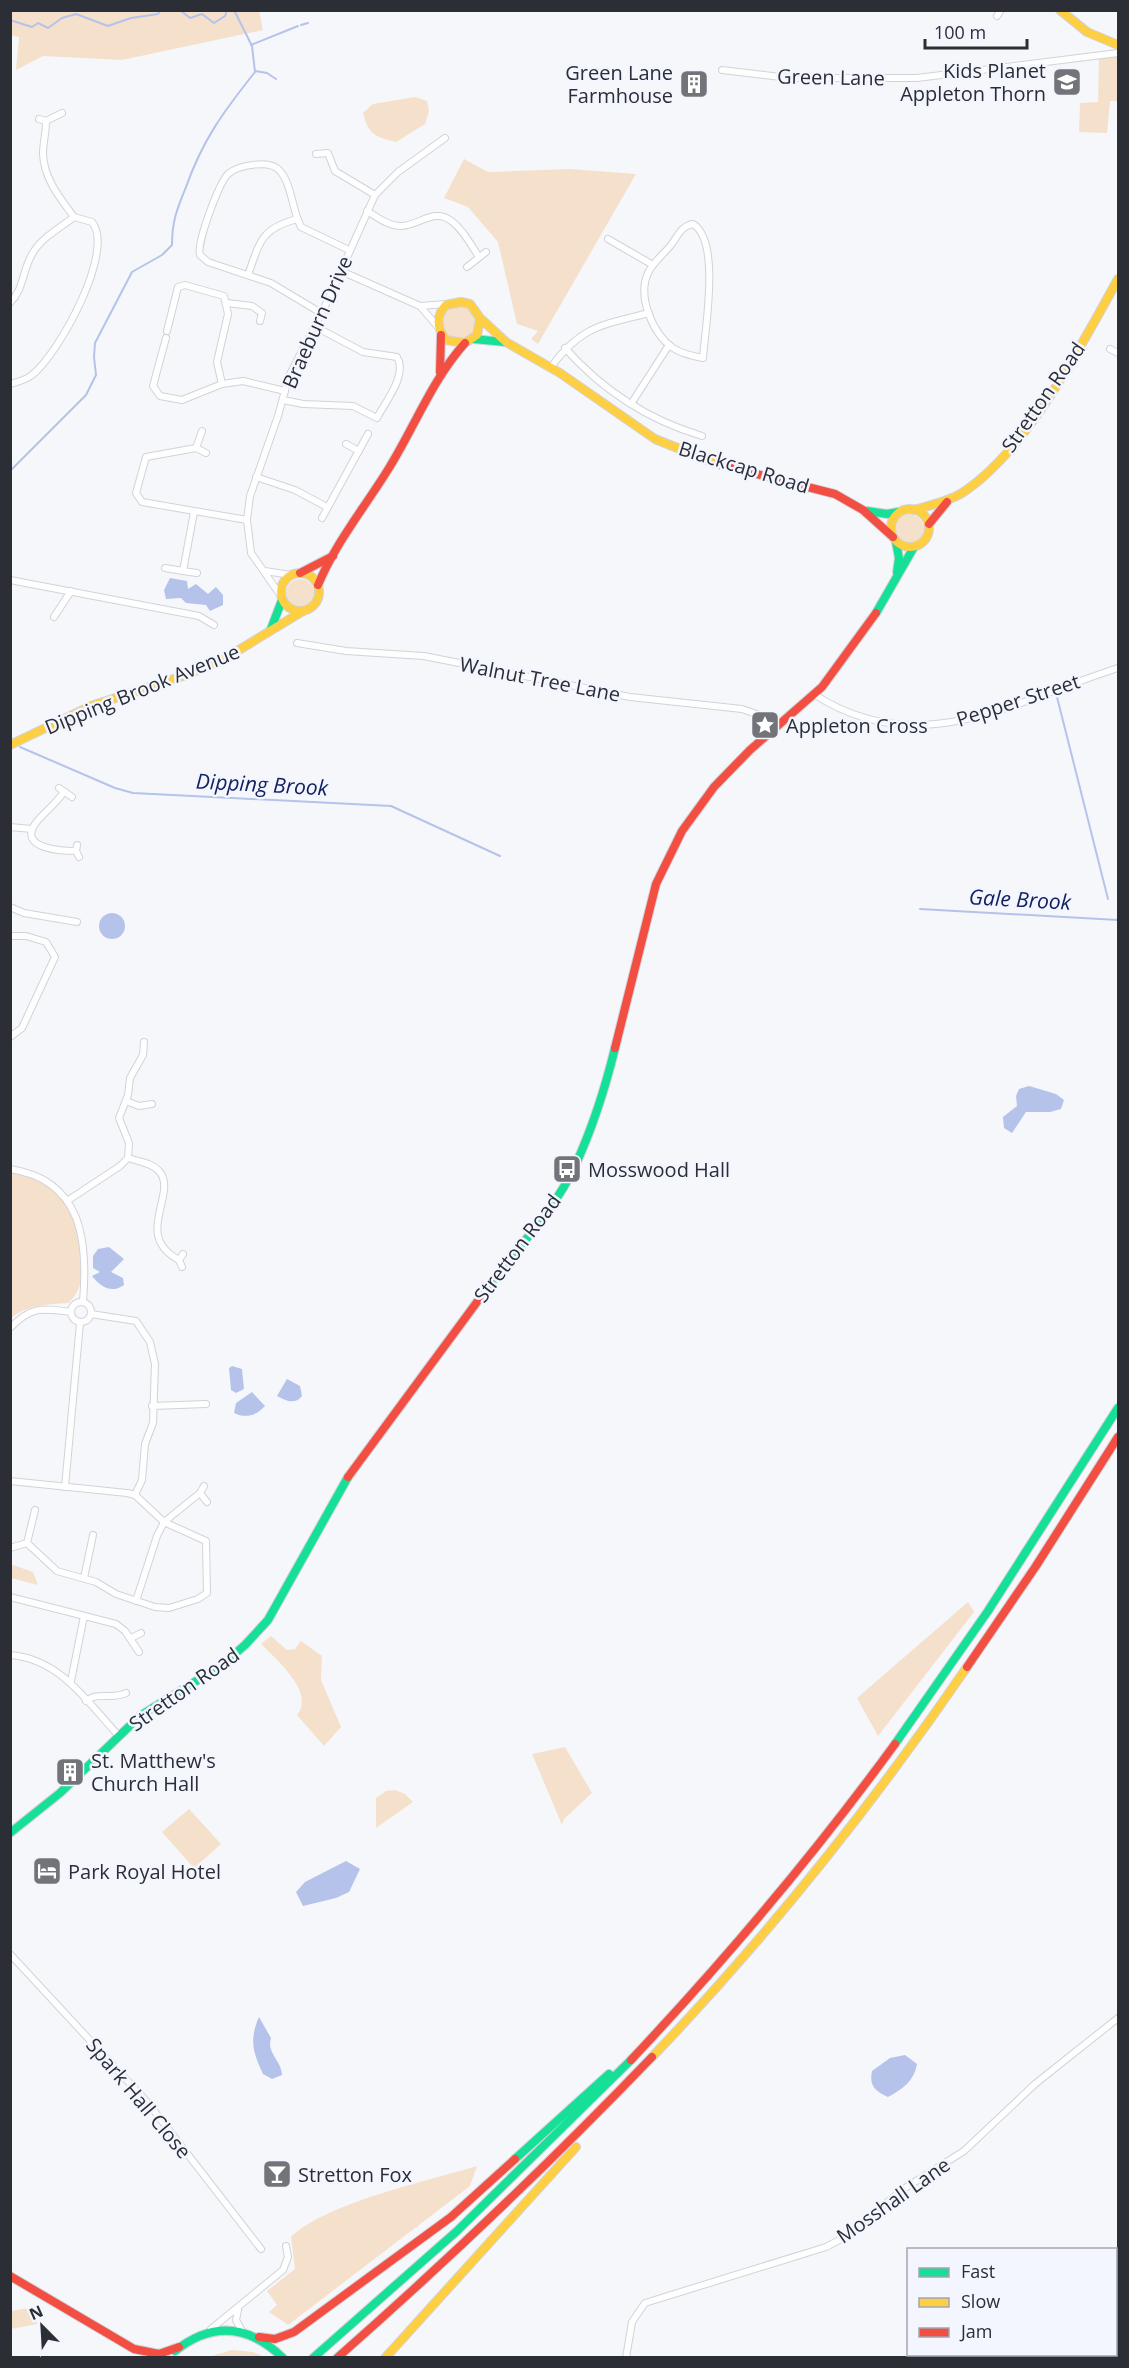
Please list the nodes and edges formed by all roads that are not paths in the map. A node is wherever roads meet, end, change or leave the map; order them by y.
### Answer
1 (1060, 10) edge
2 (1119, 45) edge
3 (1119, 53) edge
4 (722, 70) dead end
5 (62, 112) dead end
6 (39, 119) dead end
7 (46, 122) junction
8 (445, 138) dead end
9 (316, 154) dead end
10 (375, 195) junction
11 (367, 211) junction
12 (74, 217) junction
13 (297, 219) junction
14 (608, 239) dead end
15 (350, 250) junction
16 (486, 252) dead end
17 (479, 257) junction
18 (653, 265) junction
19 (467, 267) dead end
20 (340, 272) junction
21 (248, 275) junction
22 (1119, 279) edge
23 (10, 303) edge
24 (228, 303) junction
25 (447, 304) junction
26 (420, 306) junction
27 (321, 313) junction
28 (649, 314) junction
29 (480, 318) junction
30 (261, 321) dead end
31 (314, 326) junction
32 (439, 331) junction
33 (469, 341) junction
34 (506, 342) junction
35 (669, 345) junction
36 (565, 348) junction
37 (1110, 349) dead end
38 (1119, 353) edge
39 (551, 367) junction
40 (440, 372) junction
41 (10, 384) edge
42 (222, 384) junction
43 (285, 391) junction
44 (283, 400) junction
45 (632, 404) junction
46 (202, 432) dead end
47 (368, 434) dead end
48 (702, 436) dead end
49 (346, 444) dead end
50 (196, 448) junction
51 (358, 451) junction
52 (206, 453) dead end
53 (256, 477) junction
54 (950, 499) junction
55 (327, 507) junction
56 (863, 510) junction
57 (914, 510) junction
58 (194, 512) junction
59 (900, 512) junction
60 (322, 518) dead end
61 (247, 520) junction
62 (928, 524) junction
63 (895, 540) junction
64 (914, 547) junction
65 (333, 556) junction
66 (165, 568) dead end
67 (183, 571) junction
68 (265, 571) junction
69 (197, 573) dead end
70 (296, 574) junction
71 (10, 580) edge
72 (896, 581) junction
73 (318, 585) junction
74 (71, 591) junction
75 (282, 598) junction
76 (303, 611) junction
77 (54, 617) dead end
78 (214, 625) dead end
79 (271, 629) junction
80 (297, 643) dead end
81 (1119, 668) edge
82 (815, 695) junction
83 (778, 726) junction
84 (10, 745) edge
85 (72, 797) dead end
86 (10, 827) edge
87 (33, 829) junction
88 (77, 851) dead end
89 (10, 907) edge
90 (77, 922) dead end
91 (10, 936) edge
92 (10, 1037) edge
93 (143, 1040) dead end
94 (126, 1101) junction
95 (152, 1104) dead end
96 (128, 1158) junction
97 (10, 1169) edge
98 (67, 1201) junction
99 (181, 1261) dead end
100 (83, 1302) junction
101 (71, 1312) junction
102 (91, 1314) junction
103 (80, 1323) junction
104 (10, 1328) edge
105 (207, 1404) dead end
106 (152, 1406) junction
107 (1119, 1408) edge
108 (1119, 1437) edge
109 (10, 1481) edge
110 (65, 1488) junction
111 (135, 1495) junction
112 (207, 1502) dead end
113 (35, 1510) dead end
114 (164, 1522) junction
115 (93, 1535) dead end
116 (27, 1543) junction
117 (10, 1548) edge
118 (84, 1578) junction
119 (10, 1597) edge
120 (136, 1601) junction
121 (84, 1616) junction
122 (141, 1633) dead end
123 (131, 1638) junction
124 (139, 1652) dead end
125 (10, 1655) edge
126 (71, 1681) junction
127 (126, 1693) dead end
128 (86, 1701) junction
129 (119, 1736) junction
130 (10, 1833) edge
131 (10, 1954) edge
132 (1119, 2018) edge
133 (635, 2054) junction
134 (612, 2100) junction
135 (286, 2246) dead end
136 (261, 2248) dead end
137 (10, 2276) edge
138 (238, 2310) junction
139 (242, 2331) junction
140 (206, 2332) junction
141 (259, 2337) junction
142 (179, 2347) junction
143 (134, 2349) junction
144 (626, 2355) edge
145 (141, 2358) edge
146 (169, 2358) edge
147 (283, 2358) edge
148 (313, 2358) edge
149 (337, 2358) edge
150 (385, 2358) edge

1 - 2 main road
3 - 4 street, Green Lane
5 - 7 street
6 - 7 street
7 - 12 street
8 - 10 street, Braeburn Drive
9 - 10 street
10 - 11 street, Braeburn Drive
11 - 15 street, Braeburn Drive
11 - 17 street
12 - 23 street
12 - 41 street
13 - 15 street
13 - 21 street
13 - 21 street
14 - 18 street
15 - 20 street, Braeburn Drive
16 - 17 street
17 - 19 street
18 - 28 street
18 - 35 street
20 - 26 street
20 - 27 street, Braeburn Drive
21 - 27 street
22 - 54 main road, Stretton Road
24 - 30 street
24 - 42 street
24 - 42 street
25 - 26 street
25 - 29 main road
25 - 32 main road
26 - 32 street
27 - 31 street, Braeburn Drive
28 - 35 street
28 - 36 street
29 - 33 main road
29 - 34 main road, Blackcap Road
31 - 43 street, Braeburn Drive
31 - 44 street
32 - 33 main road
32 - 40 main road
33 - 34 main road, Blackcap Road
33 - 40 main road
34 - 39 main road, Blackcap Road
35 - 45 street
36 - 39 street
36 - 45 street
37 - 38 street
39 - 56 main road, Blackcap Road
40 - 65 main road
42 - 43 street
43 - 44 street, Braeburn Drive
44 - 53 street, Braeburn Drive
45 - 48 street
46 - 50 street
47 - 51 street
49 - 51 street
50 - 52 street
50 - 58 street
51 - 55 street
53 - 55 street
53 - 61 street, Braeburn Drive
54 - 57 main road, Stretton Road
54 - 62 main road, Stretton Road
55 - 60 street
56 - 59 main road, Blackcap Road
56 - 63 main road, Blackcap Road
57 - 59 main road
57 - 62 main road
58 - 61 street
58 - 67 street
59 - 63 main road
61 - 68 street, Braeburn Drive
62 - 64 main road
63 - 64 main road
63 - 72 main road, Stretton Road
64 - 72 main road, Stretton Road
65 - 70 main road
65 - 73 main road
66 - 67 street
67 - 69 street
68 - 70 street
68 - 75 street, Braeburn Drive
70 - 73 main road
70 - 75 main road
71 - 74 street
72 - 82 main road, Stretton Road
73 - 76 main road
74 - 77 street
74 - 78 street
75 - 76 main road
75 - 79 main road
76 - 79 main road, Dipping Brook Avenue
79 - 84 main road, Dipping Brook Avenue
80 - 83 street, Walnut Tree Lane
81 - 82 street, Pepper Street
82 - 83 main road, Stretton Road
83 - 129 main road, Stretton Road
85 - 87 street
86 - 87 street
87 - 88 street
89 - 90 street
91 - 92 street
93 - 94 street
94 - 95 street
94 - 96 street
96 - 98 street
96 - 99 street
97 - 98 street
98 - 100 street
100 - 101 street
100 - 102 street
101 - 103 street
101 - 104 street
102 - 103 street
102 - 106 street
103 - 110 street
105 - 106 street
106 - 111 street
107 - 133 main road
108 - 134 main road
109 - 110 street
110 - 111 street
111 - 114 street
112 - 114 street
113 - 116 street
114 - 120 street
114 - 120 street
115 - 118 street
116 - 117 street
116 - 118 street
118 - 120 street
119 - 121 street
121 - 123 street
121 - 126 street
122 - 123 street
123 - 124 street
125 - 126 street
126 - 128 street
127 - 128 street
128 - 129 street
129 - 130 main road, Stretton Road
131 - 136 street, Spark Hall Close
132 - 144 street, Mosshall Lane
133 - 141 main road
133 - 148 main road
134 - 149 main road
134 - 150 main road
135 - 138 street
137 - 143 main road
138 - 139 street
138 - 140 street
139 - 140 main road
139 - 141 main road
140 - 142 main road
141 - 147 main road
142 - 143 main road
142 - 146 main road
143 - 145 main road

